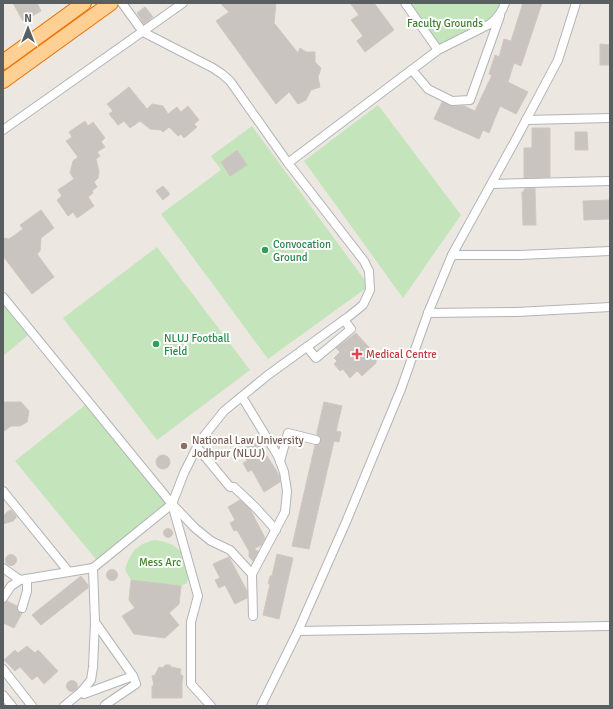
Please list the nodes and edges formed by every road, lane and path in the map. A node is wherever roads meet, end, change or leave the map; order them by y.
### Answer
1 (84, 3) edge
2 (111, 3) edge
3 (122, 3) edge
4 (183, 3) edge
5 (405, 3) edge
6 (505, 3) edge
7 (576, 3) edge
8 (502, 12) junction
9 (143, 32) junction
10 (438, 50) junction
11 (3, 62) edge
12 (412, 70) junction
13 (3, 81) edge
14 (610, 118) edge
15 (526, 120) junction
16 (3, 130) edge
17 (288, 163) junction
18 (610, 181) edge
19 (492, 184) junction
20 (610, 251) edge
21 (452, 255) junction
22 (3, 297) edge
23 (610, 307) edge
24 (428, 313) junction
25 (344, 320) junction
26 (307, 347) junction
27 (242, 397) junction
28 (316, 440) dead end
29 (197, 447) junction
30 (280, 461) junction
31 (3, 491) edge
32 (172, 504) junction
33 (276, 530) junction
34 (3, 568) edge
35 (93, 568) junction
36 (68, 571) junction
37 (252, 574) junction
38 (23, 580) junction
39 (3, 598) edge
40 (22, 608) dead end
41 (253, 616) dead end
42 (94, 622) junction
43 (610, 626) edge
44 (298, 631) junction
45 (3, 669) edge
46 (133, 676) junction
47 (81, 692) junction
48 (3, 695) edge
49 (105, 705) edge
50 (12, 706) edge
51 (32, 706) edge
52 (64, 706) edge
53 (211, 706) edge
54 (261, 706) edge

1 - 11 highway
2 - 13 highway
3 - 9 street
4 - 9 street
5 - 10 street
6 - 8 street
7 - 15 street
8 - 10 street
8 - 12 street
9 - 16 street
9 - 17 street
10 - 12 street
12 - 17 street
14 - 15 street
15 - 19 street
17 - 25 street
18 - 19 street
19 - 21 street
20 - 21 street
21 - 24 street
22 - 32 street
23 - 24 street
24 - 44 street
25 - 26 street
25 - 26 street
26 - 27 street
27 - 29 street
27 - 30 street
28 - 30 street
29 - 32 street
29 - 33 street
30 - 33 street
31 - 36 street
32 - 35 street
32 - 37 street
32 - 53 street
33 - 37 street
34 - 38 street
35 - 36 street
35 - 42 street
36 - 38 street
37 - 41 street
38 - 39 street
38 - 40 street
42 - 46 street
42 - 47 street
43 - 44 street
44 - 54 street
45 - 51 street
46 - 47 street
46 - 49 street
47 - 52 street
48 - 50 street

